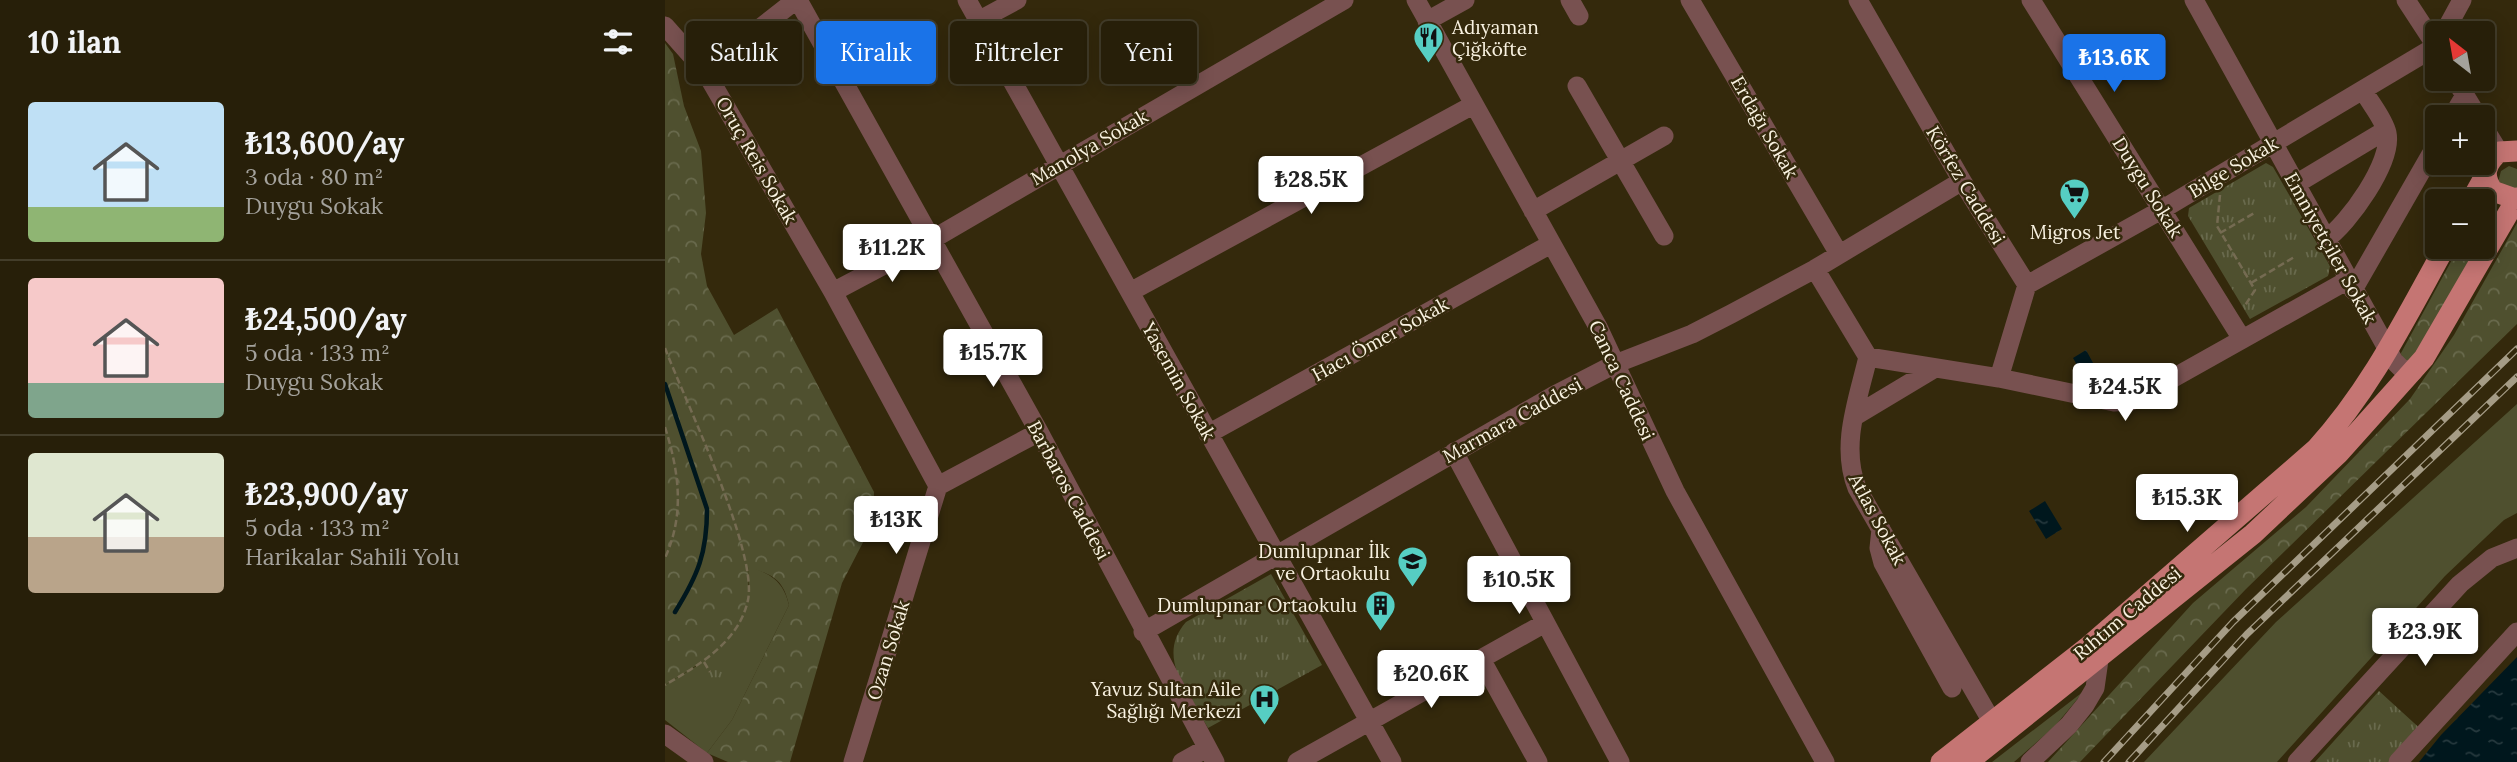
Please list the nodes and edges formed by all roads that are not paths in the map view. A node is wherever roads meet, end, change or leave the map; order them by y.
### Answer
1 (797, 0) edge
2 (967, 0) edge
3 (1017, 0) edge
4 (1344, 0) edge
5 (1416, 0) edge
6 (1465, 0) edge
7 (1690, 0) edge
8 (1858, 0) edge
9 (2031, 0) edge
10 (2194, 0) edge
11 (2406, 0) edge
12 (2462, 0) edge
13 (770, 21) edge
14 (978, 21) joint
15 (1427, 21) junction
16 (2451, 21) edge
17 (2425, 25) edge
18 (665, 26) edge
19 (686, 50) edge
20 (2425, 52) edge
21 (713, 84) edge
22 (1013, 84) edge
23 (1577, 86) dead end
24 (2363, 90) junction
25 (1473, 105) junction
26 (2386, 130) junction
27 (1664, 136) dead end
28 (2495, 136) edge
29 (2273, 142) junction
30 (2511, 150) edge
31 (1621, 161) junction
32 (2425, 163) edge
33 (1057, 165) junction
34 (2485, 176) junction
35 (1962, 181) junction
36 (2296, 184) junction
37 (2478, 189) edge
38 (2516, 199) edge
39 (2163, 209) junction
40 (1533, 211) junction
41 (1664, 236) dead end
42 (933, 239) junction
43 (2326, 239) junction
44 (1551, 244) junction
45 (1839, 254) junction
46 (2438, 259) edge
47 (1815, 269) junction
48 (2027, 285) junction
49 (2351, 285) junction
50 (833, 292) junction
51 (1130, 292) junction
52 (2237, 332) junction
53 (2388, 349) junction
54 (1868, 357) junction
55 (1615, 364) junction
56 (1935, 368) junction
57 (2413, 372) junction
58 (1999, 378) junction
59 (1855, 416) junction
60 (1039, 432) junction
61 (1208, 434) junction
62 (1454, 452) junction
63 (938, 486) junction
64 (1881, 528) junction
65 (2517, 549) edge
66 (1275, 555) junction
67 (1545, 623) junction
68 (1143, 632) junction
69 (2517, 632) edge
70 (2094, 653) junction
71 (1481, 659) junction
72 (1952, 688) dead end
73 (1369, 721) junction
74 (1996, 728) junction
75 (665, 734) edge
76 (1211, 755) edge
77 (704, 762) edge
78 (853, 762) edge
79 (1182, 762) edge
80 (1297, 762) edge
81 (1392, 762) edge
82 (1538, 762) edge
83 (1620, 762) edge
84 (1825, 762) edge
85 (1941, 762) edge
86 (1968, 762) edge
87 (2030, 762) edge
88 (2297, 762) edge
89 (2312, 762) edge
90 (2398, 762) edge

1 - 13 street
1 - 42 street, Barbaros Caddesi
2 - 14 street, Yasemin Sokak
3 - 14 street
4 - 33 street, Manolya Sokak
5 - 15 street, Canca Caddesi
6 - 15 street
7 - 45 street, Erdağı Sokak
8 - 35 street, Körfez Caddesi
9 - 39 street, Duygu Sokak
10 - 29 street, Emniyetçiler Sokak
11 - 17 street
12 - 16 street
15 - 25 street, Canca Caddesi
18 - 19 street, Oruç Reis Sokak
20 - 24 street, Bilge Sokak
21 - 50 street, Oruç Reis Sokak
22 - 33 street, Yasemin Sokak
23 - 31 street
24 - 26 street
24 - 29 street, Bilge Sokak
25 - 40 street, Canca Caddesi
25 - 51 street
26 - 36 street
26 - 43 street
27 - 31 street
28 - 30 street
29 - 36 street, Emniyetçiler Sokak
29 - 39 street, Bilge Sokak
30 - 34 main road
31 - 40 street
31 - 41 street
32 - 49 street
33 - 42 street, Manolya Sokak
33 - 51 street, Yasemin Sokak
34 - 37 main road
34 - 38 main road, Rıhtım Caddesi
35 - 45 street, Marmara Caddesi
35 - 48 street, Körfez Caddesi
36 - 43 street, Emniyetçiler Sokak
38 - 57 main road, Rıhtım Caddesi
39 - 48 street, Bilge Sokak
39 - 52 street, Duygu Sokak
40 - 44 street, Canca Caddesi
42 - 50 street, Manolya Sokak
42 - 60 street, Barbaros Caddesi
43 - 49 street, Emniyetçiler Sokak
44 - 55 street, Canca Caddesi
44 - 61 street, Hacı Ömer Sokak
45 - 47 street, Marmara Caddesi
46 - 53 main road, Rıhtım Caddesi
47 - 54 street
47 - 55 street, Marmara Caddesi
48 - 58 street
49 - 52 street
49 - 53 street, Emniyetçiler Sokak
50 - 63 street, Oruç Reis Sokak
51 - 61 street, Yasemin Sokak
52 - 58 street
53 - 57 street, Emniyetçiler Sokak
53 - 70 main road, Rıhtım Caddesi
54 - 56 street
54 - 59 street, Atlas Sokak
55 - 62 street, Marmara Caddesi
55 - 84 street, Canca Caddesi
56 - 58 street
56 - 59 street
57 - 70 main road, Rıhtım Caddesi
59 - 64 street, Atlas Sokak
60 - 63 street
60 - 68 street, Barbaros Caddesi
61 - 66 street, Yasemin Sokak
62 - 66 street, Marmara Caddesi
62 - 67 street
63 - 78 street, Ozan Sokak
64 - 72 street
64 - 74 street, Atlas Sokak
65 - 88 street
65 - 89 street
66 - 68 street, Marmara Caddesi
66 - 73 street, Yasemin Sokak
67 - 71 street
67 - 83 street
68 - 76 street, Barbaros Caddesi
69 - 90 street
70 - 74 main road, Rıhtım Caddesi
70 - 87 street, Rıhtım Caddesi
71 - 73 street
71 - 82 street
73 - 80 street
73 - 81 street, Yasemin Sokak
74 - 85 main road, Rıhtım Caddesi
74 - 86 main road, Rıhtım Caddesi
75 - 77 street
76 - 79 street

